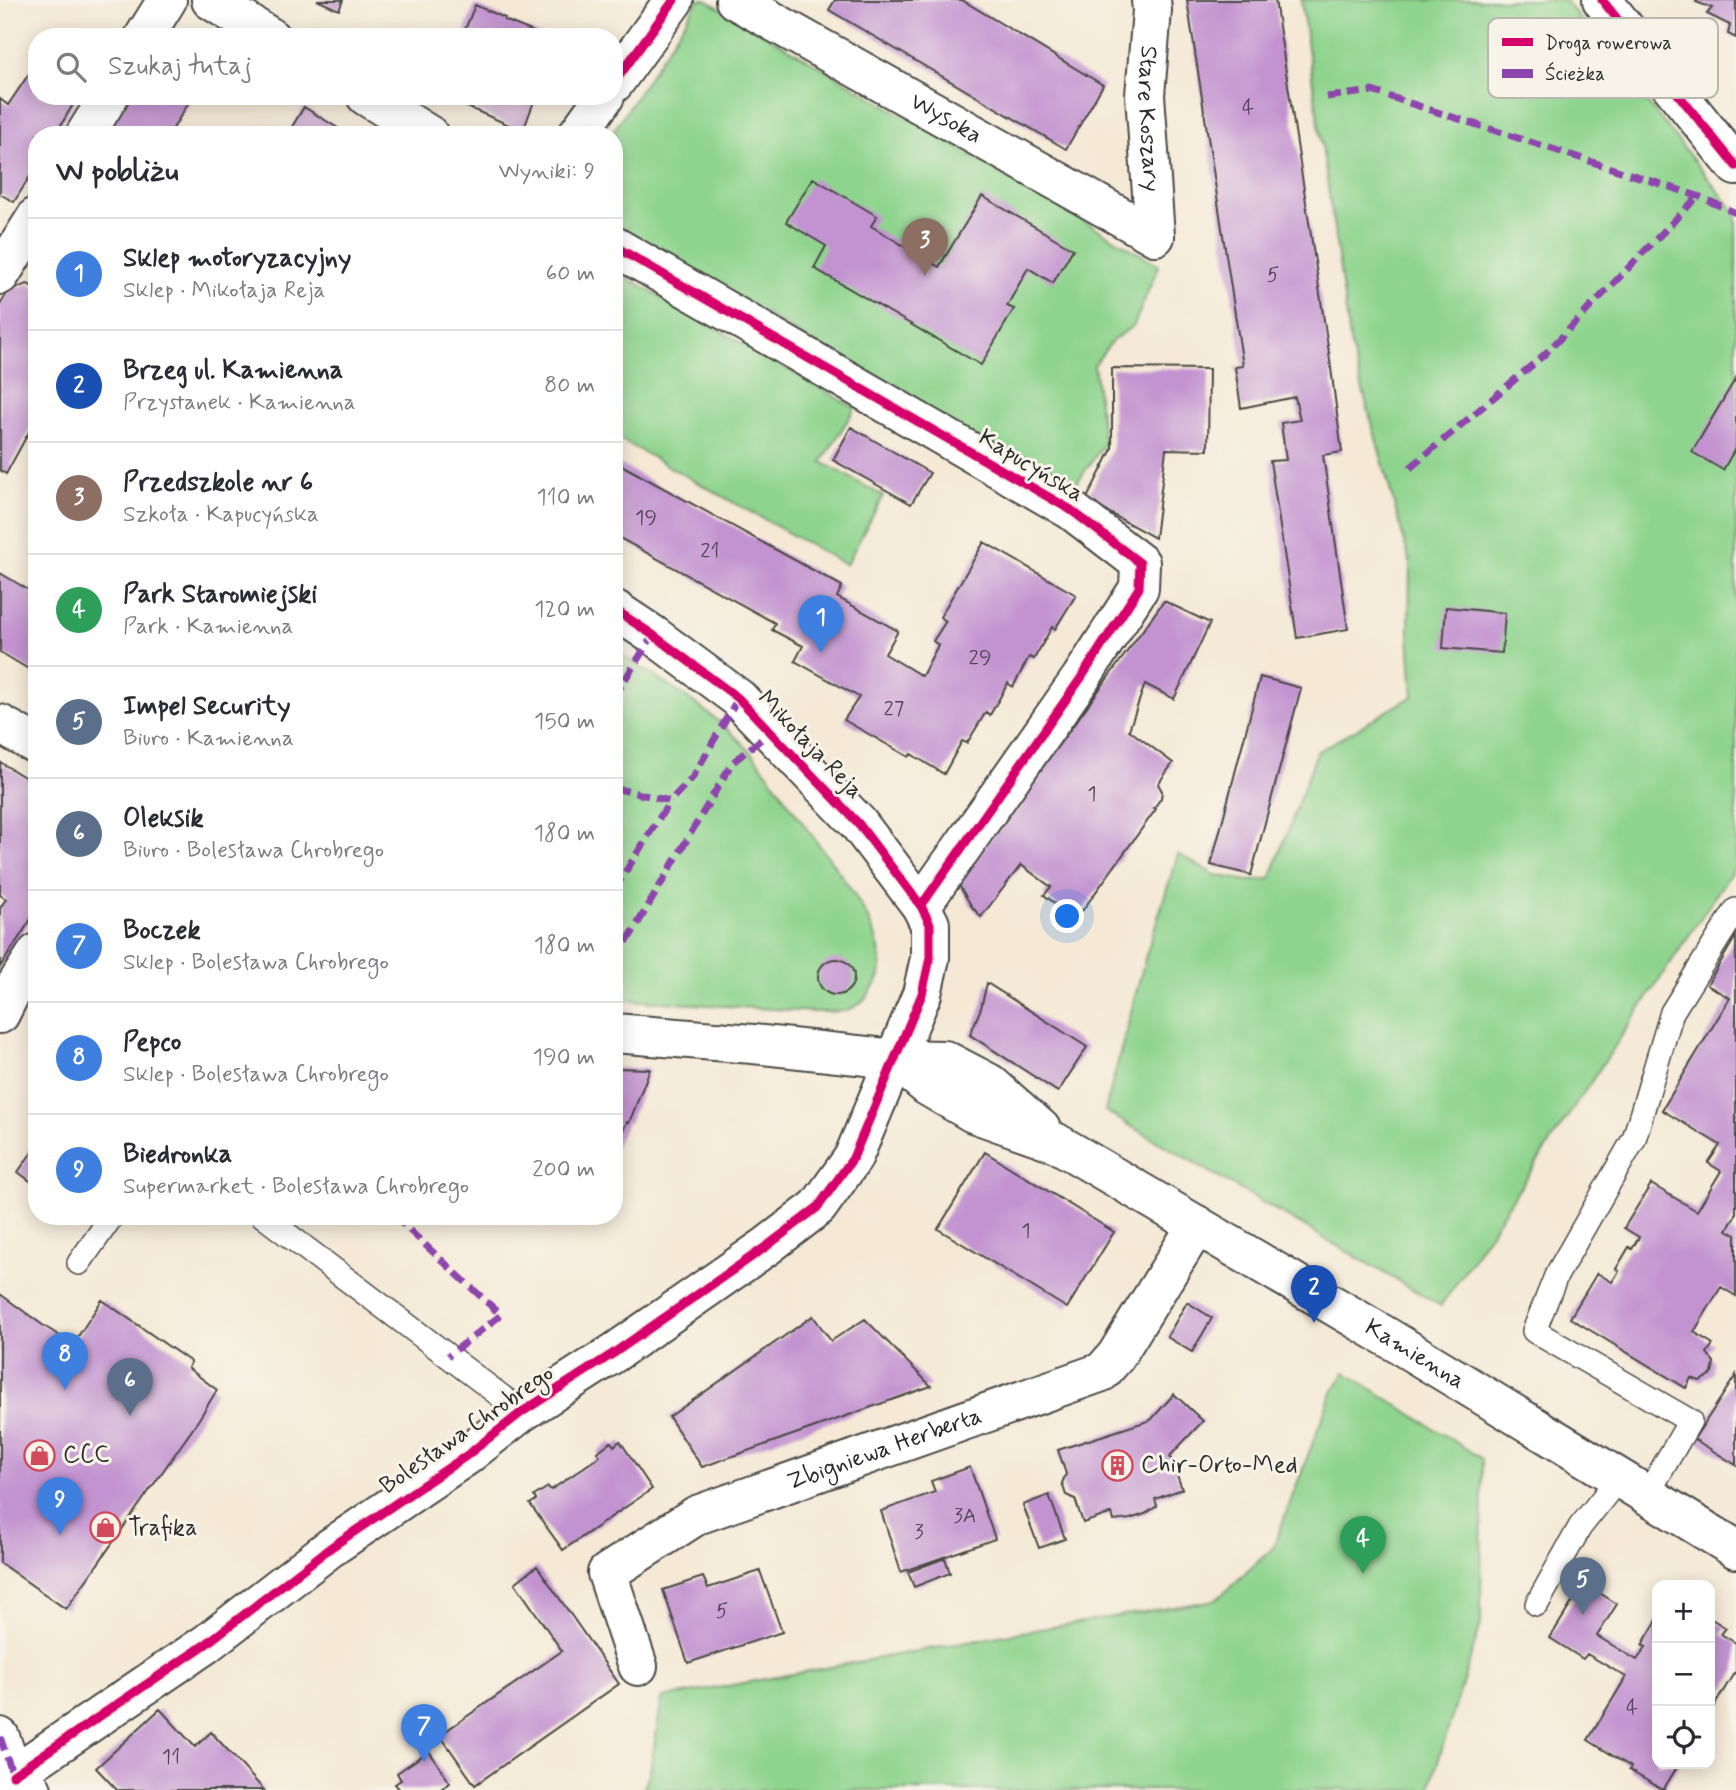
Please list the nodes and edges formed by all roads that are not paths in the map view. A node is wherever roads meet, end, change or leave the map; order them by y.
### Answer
1 (167, 0) edge
2 (211, 0) edge
3 (674, 0) edge
4 (735, 0) edge
5 (1151, 0) edge
6 (1602, 0) edge
7 (1617, 18) edge
8 (150, 28) edge
9 (256, 28) edge
10 (623, 71) edge
11 (1681, 98) edge
12 (104, 105) edge
13 (381, 105) edge
14 (599, 105) edge
15 (91, 126) edge
16 (414, 126) edge
17 (583, 126) edge
18 (1736, 166) edge
19 (1155, 236) joint
20 (623, 251) edge
21 (623, 615) edge
22 (0, 724) edge
23 (28, 741) edge
24 (921, 906) junction
25 (1736, 910) edge
26 (28, 967) edge
27 (0, 1014) edge
28 (623, 1034) edge
29 (895, 1059) junction
30 (106, 1225) edge
31 (275, 1225) edge
32 (1197, 1225) junction
33 (79, 1262) dead end
34 (522, 1412) junction
35 (1633, 1486) junction
36 (1736, 1549) edge
37 (1536, 1604) dead end
38 (638, 1665) dead end
39 (0, 1737) edge
40 (15, 1782) edge

1 - 8 street
2 - 9 street
3 - 10 street
4 - 19 street, Wysoka
5 - 19 street, Stare Koszary
6 - 7 street
11 - 18 street
12 - 15 street
13 - 16 street
14 - 17 street
20 - 24 street, Kapucyńska
21 - 24 street, Mikołaja Reja
22 - 23 street
24 - 29 street, Bolesława Chrobrego
25 - 35 lane
26 - 27 street
28 - 29 street
29 - 32 street, Kamienna
29 - 34 street, Bolesława Chrobrego
30 - 33 lane
31 - 34 lane
32 - 35 street, Kamienna
32 - 38 street, Zbigniewa Herberta
34 - 40 street, Bolesława Chrobrego
35 - 36 street, Kamienna
35 - 37 lane
39 - 40 street

